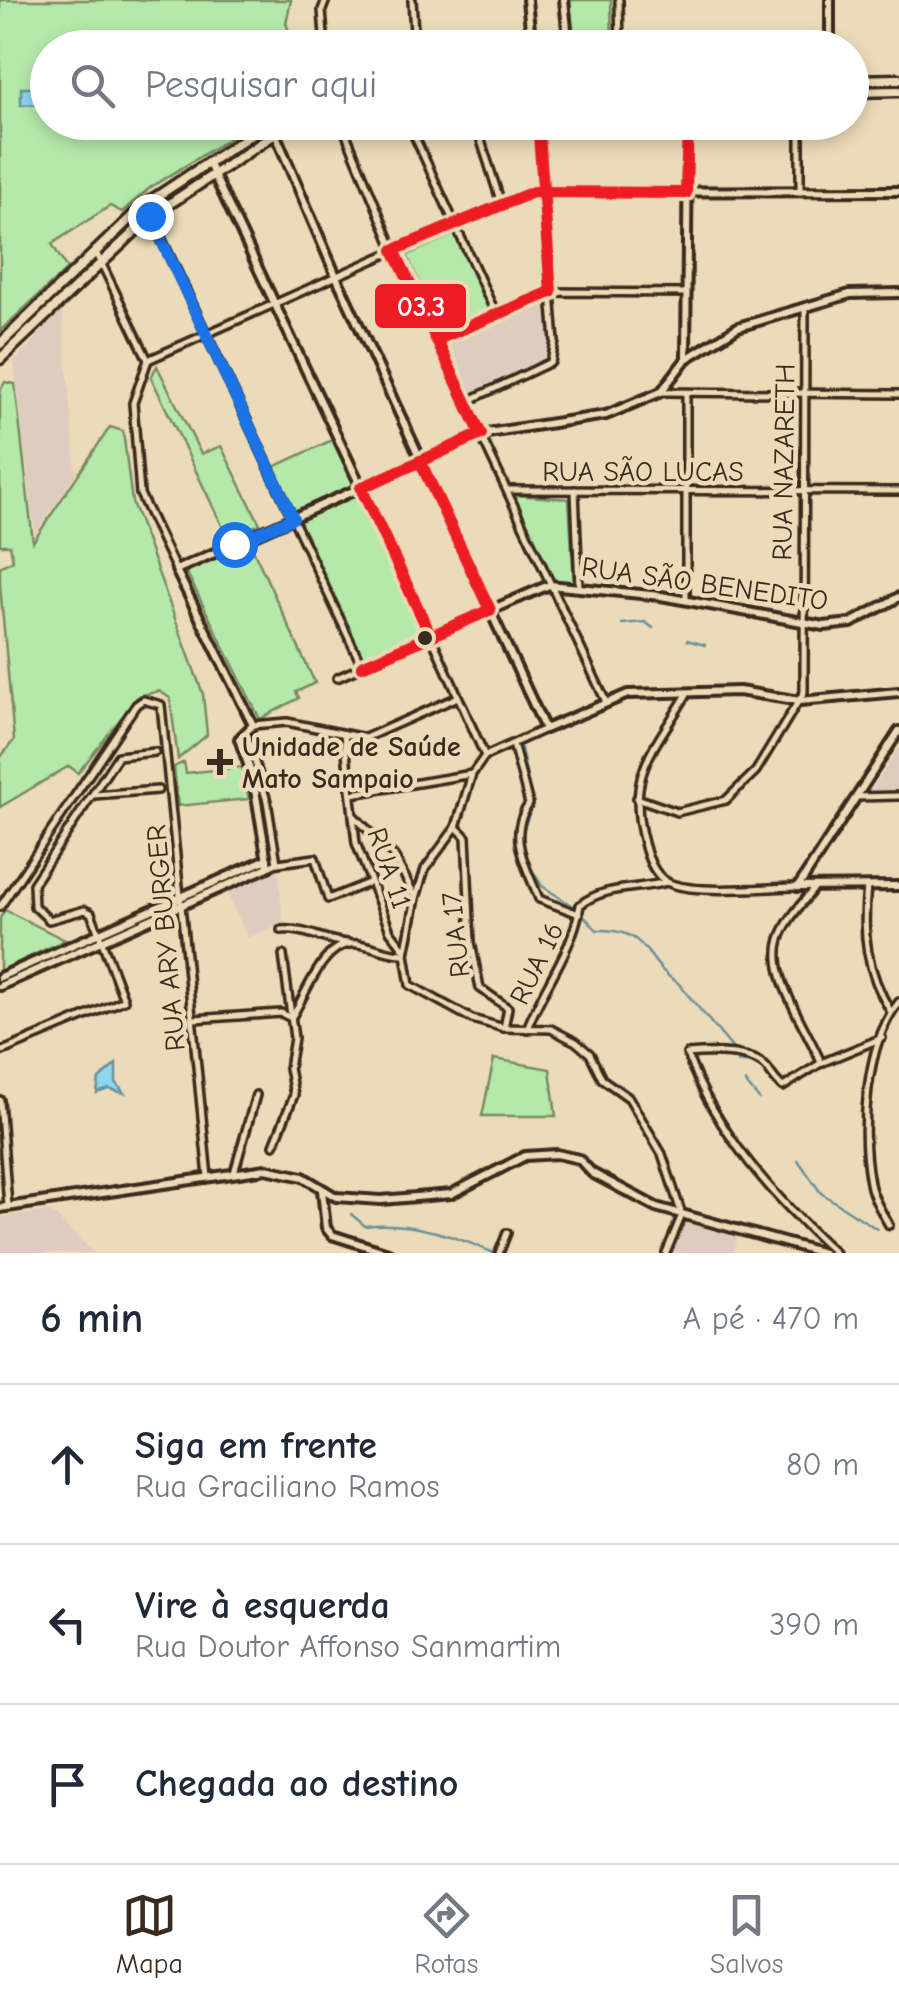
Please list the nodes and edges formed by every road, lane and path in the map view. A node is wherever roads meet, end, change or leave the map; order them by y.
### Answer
1 (326, 0) edge
2 (412, 0) edge
3 (527, 0) edge
4 (564, 0) edge
5 (619, 0) edge
6 (830, 0) edge
7 (324, 30) edge
8 (414, 30) edge
9 (530, 30) edge
10 (568, 30) edge
11 (620, 30) edge
12 (830, 30) edge
13 (869, 79) edge
14 (899, 79) edge
15 (899, 91) edge
16 (869, 92) edge
17 (242, 140) edge
18 (265, 140) edge
19 (278, 140) edge
20 (348, 140) edge
21 (416, 140) edge
22 (481, 140) edge
23 (539, 140) edge
24 (687, 140) edge
25 (800, 140) edge
26 (208, 162) junction
27 (214, 174) junction
28 (899, 191) edge
29 (543, 192) junction
30 (800, 192) junction
31 (686, 193) junction
32 (501, 203) junction
33 (150, 216) junction
34 (454, 224) junction
35 (95, 250) junction
36 (394, 250) junction
37 (102, 262) junction
38 (336, 276) junction
39 (61, 285) junction
40 (551, 292) junction
41 (686, 293) junction
42 (899, 293) edge
43 (68, 294) junction
44 (274, 304) junction
45 (805, 304) junction
46 (496, 314) junction
47 (207, 334) junction
48 (438, 340) junction
49 (0, 344) edge
50 (0, 359) edge
51 (686, 359) junction
52 (148, 360) junction
53 (660, 392) junction
54 (686, 394) junction
55 (899, 394) edge
56 (804, 395) junction
57 (466, 402) junction
58 (481, 434) junction
59 (420, 461) junction
60 (361, 488) junction
61 (507, 490) junction
62 (575, 490) junction
63 (686, 491) junction
64 (803, 491) junction
65 (899, 492) edge
66 (293, 518) junction
67 (176, 570) junction
68 (549, 585) junction
69 (579, 588) junction
70 (899, 597) edge
71 (686, 600) junction
72 (490, 610) junction
73 (802, 623) junction
74 (430, 636) junction
75 (362, 666) junction
76 (337, 678) dead end
77 (899, 692) edge
78 (686, 694) junction
79 (458, 698) junction
80 (800, 701) junction
81 (606, 702) junction
82 (249, 727) junction
83 (545, 729) junction
84 (899, 732) edge
85 (344, 734) junction
86 (513, 744) junction
87 (155, 752) dead end
88 (485, 756) junction
89 (472, 774) junction
90 (158, 790) dead end
91 (352, 794) junction
92 (94, 795) junction
93 (856, 796) junction
94 (899, 796) edge
95 (637, 798) junction
96 (354, 815) junction
97 (456, 828) junction
98 (267, 863) junction
99 (277, 863) junction
100 (371, 882) junction
101 (667, 882) junction
102 (867, 886) junction
103 (899, 886) edge
104 (798, 887) junction
105 (815, 887) junction
106 (416, 898) junction
107 (182, 901) junction
108 (0, 907) edge
109 (579, 914) junction
110 (281, 930) dead end
111 (98, 932) junction
112 (102, 941) junction
113 (351, 944) junction
114 (53, 952) junction
115 (405, 952) junction
116 (283, 954) dead end
117 (57, 961) junction
118 (0, 977) edge
119 (0, 986) edge
120 (899, 1002) edge
121 (891, 1012) junction
122 (290, 1018) junction
123 (193, 1019) junction
124 (504, 1028) junction
125 (527, 1029) junction
126 (882, 1038) junction
127 (0, 1052) edge
128 (821, 1063) junction
129 (256, 1094) dead end
130 (0, 1100) edge
131 (274, 1145) dead end
132 (234, 1174) junction
133 (208, 1177) junction
134 (322, 1188) junction
135 (4, 1207) edge
136 (682, 1215) junction
137 (889, 1225) dead end
138 (507, 1233) dead end
139 (801, 1251) edge
140 (388, 1253) edge
141 (498, 1253) edge
142 (666, 1253) edge
143 (823, 1253) edge
144 (835, 1253) edge

1 - 7 street
2 - 8 street
3 - 9 street
4 - 10 street
5 - 11 street
6 - 12 street
13 - 14 main road
15 - 16 main road
17 - 26 main road
18 - 27 main road
19 - 38 street
20 - 36 street
21 - 34 street
22 - 32 street
23 - 29 street
24 - 31 street
25 - 30 street
26 - 27 street
26 - 35 main road
27 - 33 main road
27 - 44 street
28 - 30 street
29 - 31 street
29 - 32 street
29 - 40 street
30 - 31 street
31 - 41 street
32 - 34 street
33 - 37 main road
33 - 47 street
34 - 36 street
34 - 46 street
35 - 37 street
35 - 39 main road
36 - 38 street
36 - 48 street
37 - 43 main road
37 - 52 street
38 - 44 street
38 - 59 street
39 - 43 main road
39 - 49 main road
40 - 41 street
40 - 46 street
40 - 57 street
41 - 51 street
42 - 45 street
43 - 50 main road
44 - 47 street
44 - 60 street
45 - 51 street
45 - 56 street, RUA NAZARETH
46 - 48 street
47 - 52 street
47 - 66 street
48 - 57 street
51 - 53 street
52 - 67 street
53 - 54 street
53 - 58 street
54 - 56 street
54 - 63 street
55 - 56 street
56 - 64 street, RUA NAZARETH
57 - 58 street
58 - 59 street
58 - 61 street
59 - 60 street
59 - 72 street
60 - 66 street
60 - 74 street
61 - 62 street, RUA SÃO LUCAS
61 - 68 street
62 - 63 street, RUA SÃO LUCAS
62 - 69 street
63 - 64 street, RUA SÃO LUCAS
63 - 71 street
64 - 65 street, RUA SÃO LUCAS
64 - 73 street, RUA NAZARETH
66 - 67 street
66 - 75 street
67 - 82 street
68 - 69 street, RUA SÃO BENEDITO
68 - 72 street, RUA SÃO BENEDITO
68 - 81 street
69 - 71 street, RUA SÃO BENEDITO
70 - 73 street, RUA SÃO BENEDITO
71 - 73 street, RUA SÃO BENEDITO
72 - 74 street, RUA SÃO BENEDITO
72 - 83 street
73 - 80 street, RUA NAZARETH
74 - 75 street, RUA SÃO BENEDITO
74 - 79 street
75 - 76 street, RUA SÃO BENEDITO
77 - 80 street
78 - 80 street
78 - 81 street
78 - 95 street
79 - 85 street
79 - 88 street
80 - 95 street, RUA NAZARETH
81 - 83 street
82 - 85 street
82 - 98 street
82 - 99 street
83 - 86 street
84 - 93 street
85 - 91 street, RUA 11
86 - 88 street
86 - 109 street
87 - 92 street
88 - 89 street
89 - 91 street
89 - 97 street
90 - 92 street
91 - 96 street, RUA 11
92 - 111 street
93 - 94 street
93 - 104 street
95 - 101 street
96 - 100 street, RUA 11
96 - 106 street
97 - 106 street
97 - 124 street, RUA 17
98 - 99 street
98 - 107 street
99 - 100 street
100 - 115 street, RUA 11
101 - 104 street
101 - 109 street
102 - 103 street
102 - 105 street
102 - 121 street
104 - 105 street
105 - 128 street
106 - 115 street
107 - 108 street, RUA ARY BURGER
107 - 111 street
107 - 112 street
107 - 123 street, RUA ARY BURGER
109 - 125 street, RUA 16
110 - 113 street
111 - 112 street
111 - 114 street
112 - 117 street
112 - 127 street
113 - 115 street
113 - 122 street
114 - 117 street
114 - 118 street
115 - 124 street, RUA 11
116 - 122 street
117 - 119 street
120 - 121 street
121 - 126 street
122 - 123 street
122 - 131 street
123 - 133 street, RUA ARY BURGER
124 - 125 street
125 - 136 street
126 - 128 street
126 - 137 street
128 - 144 street
129 - 132 street
130 - 135 street
132 - 133 street
132 - 134 street
133 - 135 street
134 - 136 street
134 - 140 street
136 - 139 street
136 - 142 street
138 - 141 street
139 - 143 street

